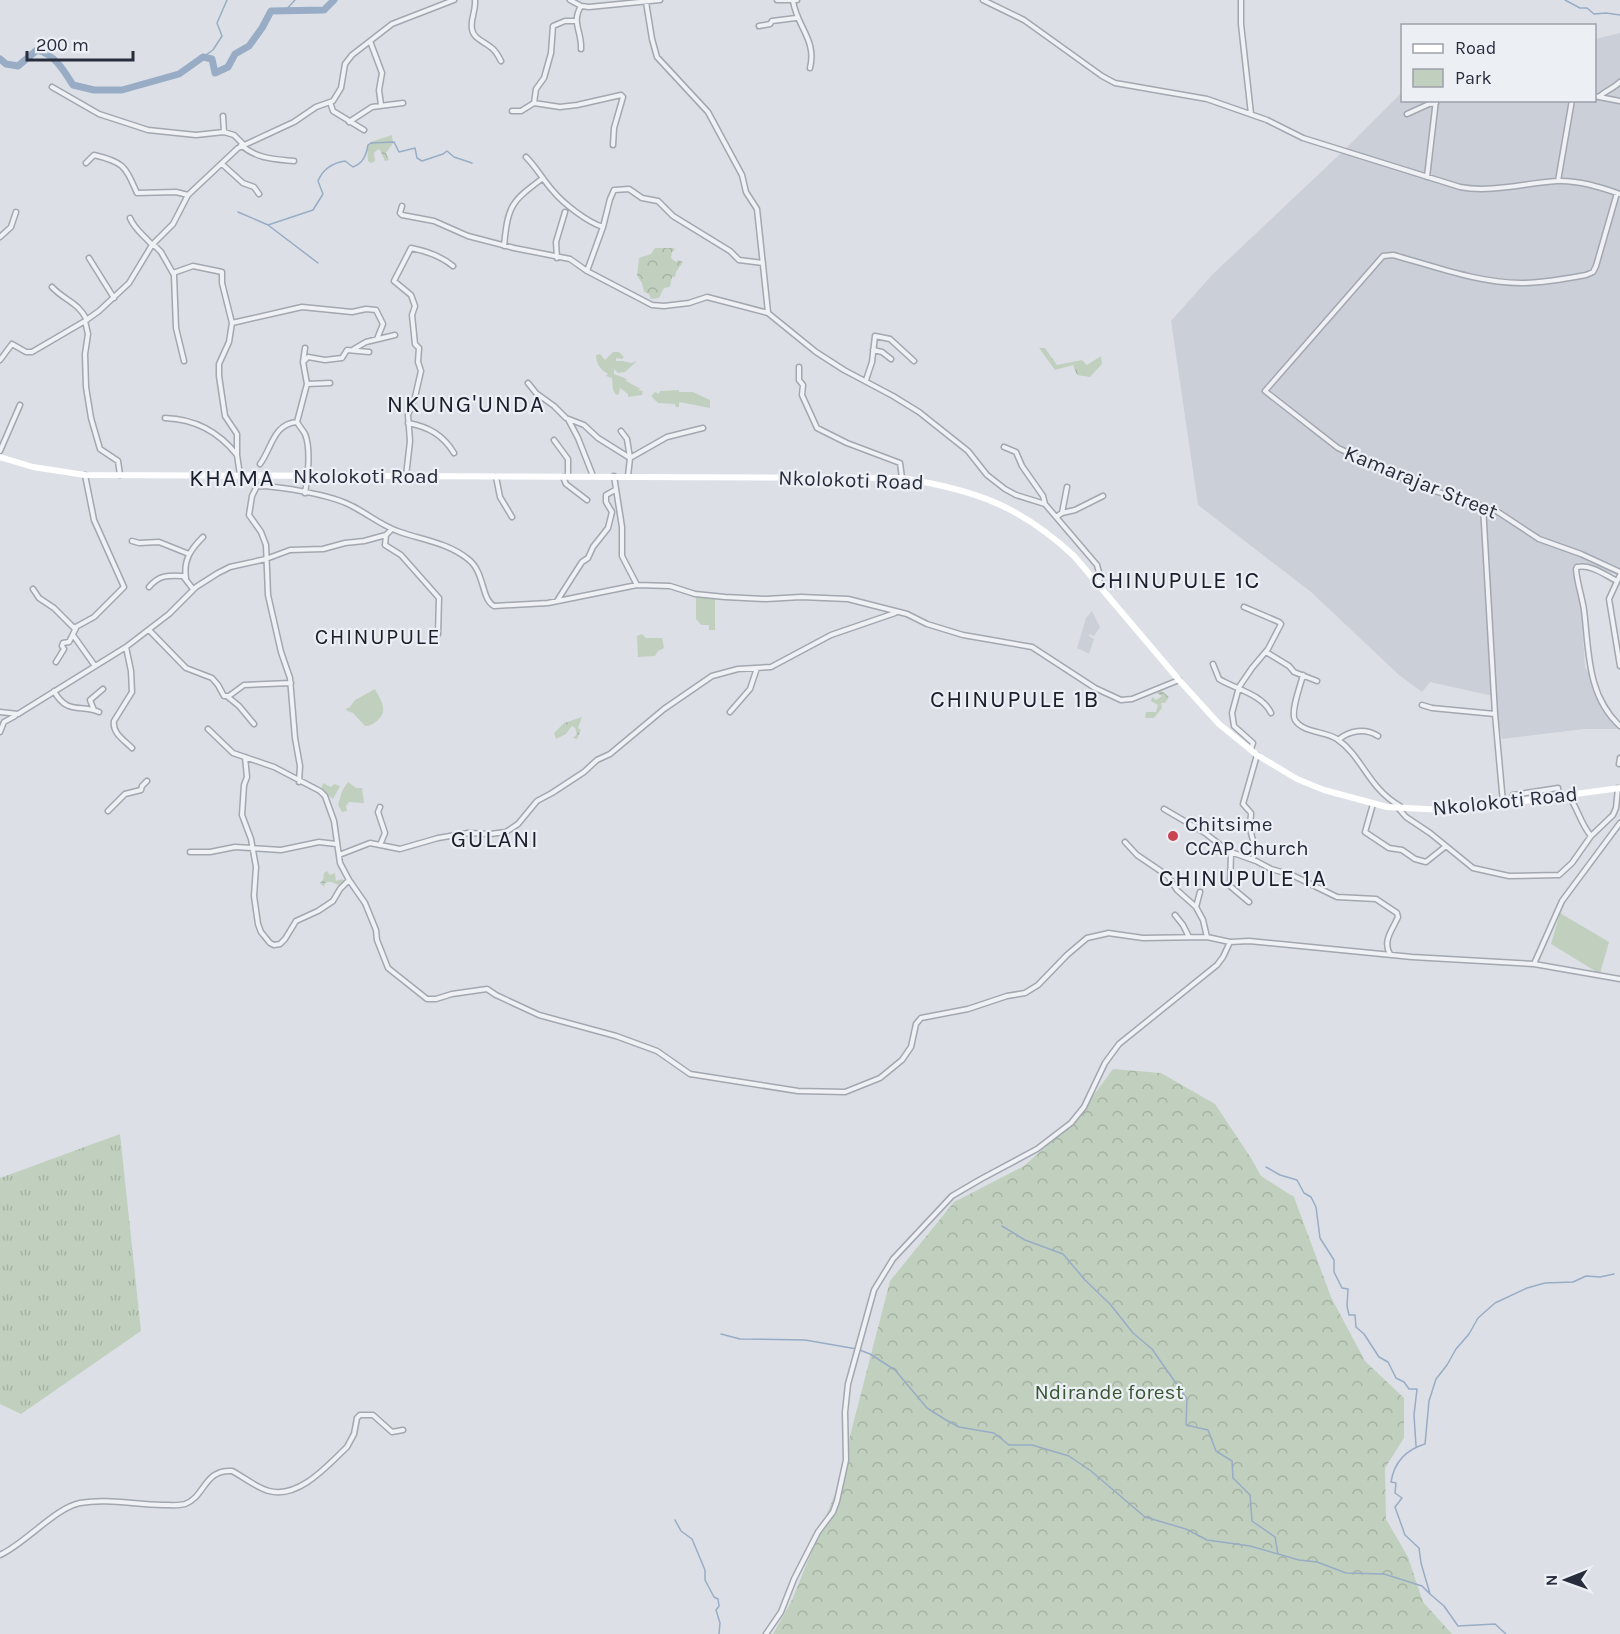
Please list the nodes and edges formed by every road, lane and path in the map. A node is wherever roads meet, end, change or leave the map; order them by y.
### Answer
1 (452, 0) edge
2 (475, 0) edge
3 (570, 0) edge
4 (660, 0) edge
5 (777, 0) edge
6 (983, 0) edge
7 (1241, 0) edge
8 (795, 1) edge
9 (646, 2) junction
10 (581, 6) junction
11 (796, 18) junction
12 (576, 21) junction
13 (759, 26) dead end
14 (370, 40) junction
15 (581, 49) dead end
16 (501, 61) dead end
17 (810, 68) dead end
18 (1620, 82) edge
19 (52, 87) dead end
20 (1597, 96) edge
21 (1620, 101) edge
22 (330, 102) junction
23 (1436, 102) edge
24 (1572, 102) edge
25 (403, 103) dead end
26 (534, 103) junction
27 (381, 105) junction
28 (512, 111) dead end
29 (1251, 114) junction
30 (1407, 114) dead end
31 (224, 116) dead end
32 (349, 122) junction
33 (364, 130) dead end
34 (224, 132) junction
35 (242, 145) junction
36 (613, 145) dead end
37 (526, 157) dead end
38 (294, 161) dead end
39 (86, 163) dead end
40 (222, 164) junction
41 (1427, 177) junction
42 (544, 178) junction
43 (1558, 181) junction
44 (259, 194) dead end
45 (1619, 194) edge
46 (188, 195) junction
47 (402, 206) dead end
48 (16, 212) dead end
49 (566, 212) dead end
50 (130, 218) dead end
51 (603, 227) junction
52 (0, 237) edge
53 (152, 245) junction
54 (504, 246) junction
55 (89, 258) dead end
56 (557, 258) junction
57 (763, 263) junction
58 (453, 266) dead end
59 (587, 272) junction
60 (173, 273) junction
61 (52, 287) dead end
62 (114, 298) junction
63 (768, 313) junction
64 (86, 320) junction
65 (232, 323) junction
66 (395, 335) dead end
67 (377, 339) junction
68 (305, 348) dead end
69 (353, 349) junction
70 (873, 350) junction
71 (369, 352) dead end
72 (891, 359) dead end
73 (0, 360) edge
74 (184, 361) dead end
75 (914, 361) dead end
76 (303, 362) junction
77 (799, 367) dead end
78 (866, 380) junction
79 (311, 382) junction
80 (330, 382) dead end
81 (528, 383) dead end
82 (20, 405) dead end
83 (165, 418) dead end
84 (566, 418) junction
85 (297, 422) junction
86 (408, 423) junction
87 (703, 428) dead end
88 (621, 431) dead end
89 (554, 440) dead end
90 (1004, 447) dead end
91 (0, 450) edge
92 (454, 453) dead end
93 (237, 454) junction
94 (0, 457) edge
95 (630, 459) junction
96 (260, 464) dead end
97 (85, 475) junction
98 (120, 475) junction
99 (240, 476) junction
100 (273, 476) junction
101 (308, 476) junction
102 (406, 476) junction
103 (496, 476) junction
104 (565, 476) junction
105 (593, 476) junction
106 (614, 476) junction
107 (628, 476) junction
108 (902, 478) junction
109 (1067, 487) dead end
110 (272, 488) junction
111 (615, 490) junction
112 (305, 493) junction
113 (1104, 496) dead end
114 (587, 500) dead end
115 (1045, 504) junction
116 (1483, 506) junction
117 (1062, 513) junction
118 (512, 517) dead end
119 (1056, 517) junction
120 (392, 529) junction
121 (386, 535) junction
122 (203, 537) dead end
123 (132, 542) dead end
124 (189, 554) junction
125 (266, 559) junction
126 (1620, 573) edge
127 (186, 579) junction
128 (1617, 581) junction
129 (637, 585) junction
130 (1098, 585) junction
131 (149, 587) dead end
132 (33, 589) dead end
133 (193, 589) junction
134 (556, 602) junction
135 (1244, 607) dead end
136 (895, 613) junction
137 (76, 628) junction
138 (149, 630) junction
139 (72, 634) junction
140 (438, 634) dead end
141 (126, 646) junction
142 (1266, 652) junction
143 (56, 662) dead end
144 (1213, 664) dead end
145 (95, 666) junction
146 (1620, 666) edge
147 (757, 668) junction
148 (1303, 675) junction
149 (1179, 681) junction
150 (1317, 681) dead end
151 (291, 682) junction
152 (1239, 687) junction
153 (103, 689) dead end
154 (54, 691) junction
155 (228, 697) junction
156 (1422, 705) dead end
157 (0, 712) edge
158 (730, 712) dead end
159 (1270, 713) dead end
160 (18, 714) junction
161 (1495, 714) junction
162 (254, 724) dead end
163 (1620, 726) edge
164 (208, 729) dead end
165 (0, 732) edge
166 (1378, 736) dead end
167 (1338, 740) junction
168 (132, 748) dead end
169 (1251, 750) junction
170 (1257, 755) junction
171 (245, 757) junction
172 (1620, 758) edge
173 (1619, 764) edge
174 (147, 781) dead end
175 (299, 782) junction
176 (1619, 788) edge
177 (1514, 795) dead end
178 (1568, 795) junction
179 (1559, 796) junction
180 (1373, 804) junction
181 (1503, 804) junction
182 (380, 807) dead end
183 (1164, 809) dead end
184 (1402, 809) junction
185 (108, 811) dead end
186 (1620, 823) edge
187 (1591, 836) junction
188 (1125, 842) dead end
189 (336, 844) junction
190 (380, 845) junction
191 (1446, 846) junction
192 (252, 848) junction
193 (190, 852) dead end
194 (1231, 853) junction
195 (338, 855) junction
196 (1253, 860) junction
197 (349, 880) junction
198 (1200, 892) dead end
199 (1249, 902) dead end
200 (1196, 907) junction
201 (1174, 915) dead end
202 (1189, 937) junction
203 (1207, 937) junction
204 (1230, 942) junction
205 (1390, 954) junction
206 (1534, 964) junction
207 (1620, 979) edge
208 (403, 1430) dead end
209 (0, 1556) edge
210 (766, 1634) edge

1 - 14 street
2 - 16 street
3 - 10 street
4 - 9 street
5 - 8 street
6 - 29 street
7 - 29 street
8 - 11 street
9 - 10 street
9 - 57 street
10 - 12 street
11 - 13 street
11 - 17 street
12 - 15 street
12 - 26 street
14 - 22 street
14 - 27 street
18 - 20 street
19 - 34 street
20 - 21 street
22 - 32 street
22 - 35 street
23 - 30 street
23 - 41 street
24 - 43 street
25 - 27 street
26 - 28 street
26 - 36 street
27 - 32 street
29 - 41 street
31 - 34 street
32 - 33 street
34 - 35 street
35 - 38 street
35 - 40 street
37 - 42 street
39 - 46 street
40 - 44 street
40 - 46 street
41 - 43 street
42 - 51 street
42 - 54 street
43 - 45 street
45 - 116 street, Kamarajar Street
46 - 53 street
47 - 54 street
48 - 52 street
49 - 56 street
50 - 53 street
51 - 57 street
51 - 59 street
53 - 60 street
53 - 62 street
54 - 56 street
55 - 62 street
56 - 59 street
57 - 63 street
58 - 86 street
59 - 63 street
60 - 65 street
60 - 74 street
61 - 64 street
62 - 64 street
63 - 78 street
64 - 73 street
64 - 98 street
65 - 67 street
65 - 93 street
66 - 67 street
67 - 69 street
68 - 76 street
69 - 71 street
69 - 76 street
70 - 72 street
70 - 75 street
70 - 78 street
76 - 79 street
77 - 108 street
78 - 115 street
79 - 80 street
79 - 85 street
81 - 84 street
82 - 91 street
83 - 93 street
84 - 95 street
84 - 105 street
85 - 96 street
85 - 101 street
86 - 92 street
86 - 102 street
87 - 95 street
88 - 95 street
89 - 104 street
90 - 115 street
93 - 99 street
94 - 97 main road, Nkolokoti Road
95 - 107 street
97 - 98 main road, Nkolokoti Road
97 - 137 street
98 - 99 main road, Nkolokoti Road
99 - 100 main road, Nkolokoti Road
100 - 101 main road, Nkolokoti Road
100 - 110 street
101 - 102 main road, Nkolokoti Road
101 - 112 street
102 - 103 main road, Nkolokoti Road
103 - 104 main road, Nkolokoti Road
103 - 118 street
104 - 105 main road, Nkolokoti Road
104 - 114 street
105 - 106 main road, Nkolokoti Road
106 - 107 main road, Nkolokoti Road
106 - 111 street
107 - 108 main road, Nkolokoti Road
108 - 130 main road, Nkolokoti Road
109 - 117 street
110 - 112 street
110 - 125 street
111 - 129 street
111 - 134 street
112 - 120 street
113 - 117 street
115 - 119 street
116 - 126 street, Kamarajar Street
116 - 161 street
117 - 119 street
119 - 130 street
120 - 121 street
120 - 134 street
121 - 125 street
121 - 140 street
122 - 124 street
123 - 124 street
124 - 127 street
125 - 133 street
125 - 151 street
126 - 128 street
127 - 131 street
127 - 133 street
128 - 146 street
128 - 163 street
129 - 134 street
129 - 136 street
130 - 149 main road, Nkolokoti Road
132 - 137 street
133 - 138 street
135 - 142 street
136 - 147 street
136 - 149 street
137 - 139 street
138 - 141 street
138 - 155 street
139 - 143 street
139 - 145 street
141 - 145 street
141 - 168 street
142 - 148 street
142 - 152 street
144 - 152 street
145 - 154 street
147 - 158 street
147 - 190 street
148 - 150 street
148 - 167 street
149 - 169 main road, Nkolokoti Road
151 - 155 street
151 - 175 street
152 - 159 street
152 - 169 street
153 - 154 street
154 - 160 street
155 - 162 street
156 - 161 street
157 - 160 street
160 - 165 street
161 - 181 street
164 - 171 street
166 - 167 street
167 - 184 street
169 - 170 main road, Nkolokoti Road
170 - 180 main road, Nkolokoti Road
170 - 196 street
171 - 175 street
171 - 192 street
172 - 173 street
174 - 185 street
175 - 189 street
176 - 178 main road, Nkolokoti Road
176 - 187 street
177 - 179 street
178 - 179 main road, Nkolokoti Road
178 - 187 street
179 - 181 main road, Nkolokoti Road
180 - 184 main road, Nkolokoti Road
180 - 191 street
181 - 184 main road, Nkolokoti Road
182 - 190 street
183 - 194 street
184 - 191 street
186 - 206 street
187 - 191 street
188 - 200 street
189 - 192 street
189 - 195 street
190 - 195 street
192 - 193 street
192 - 197 street
194 - 196 street
194 - 199 street
195 - 197 street
196 - 205 street
197 - 202 street
198 - 200 street
200 - 203 street
201 - 202 street
202 - 203 street
203 - 204 street
204 - 205 street
204 - 210 street
205 - 206 street
206 - 207 street
208 - 209 street

